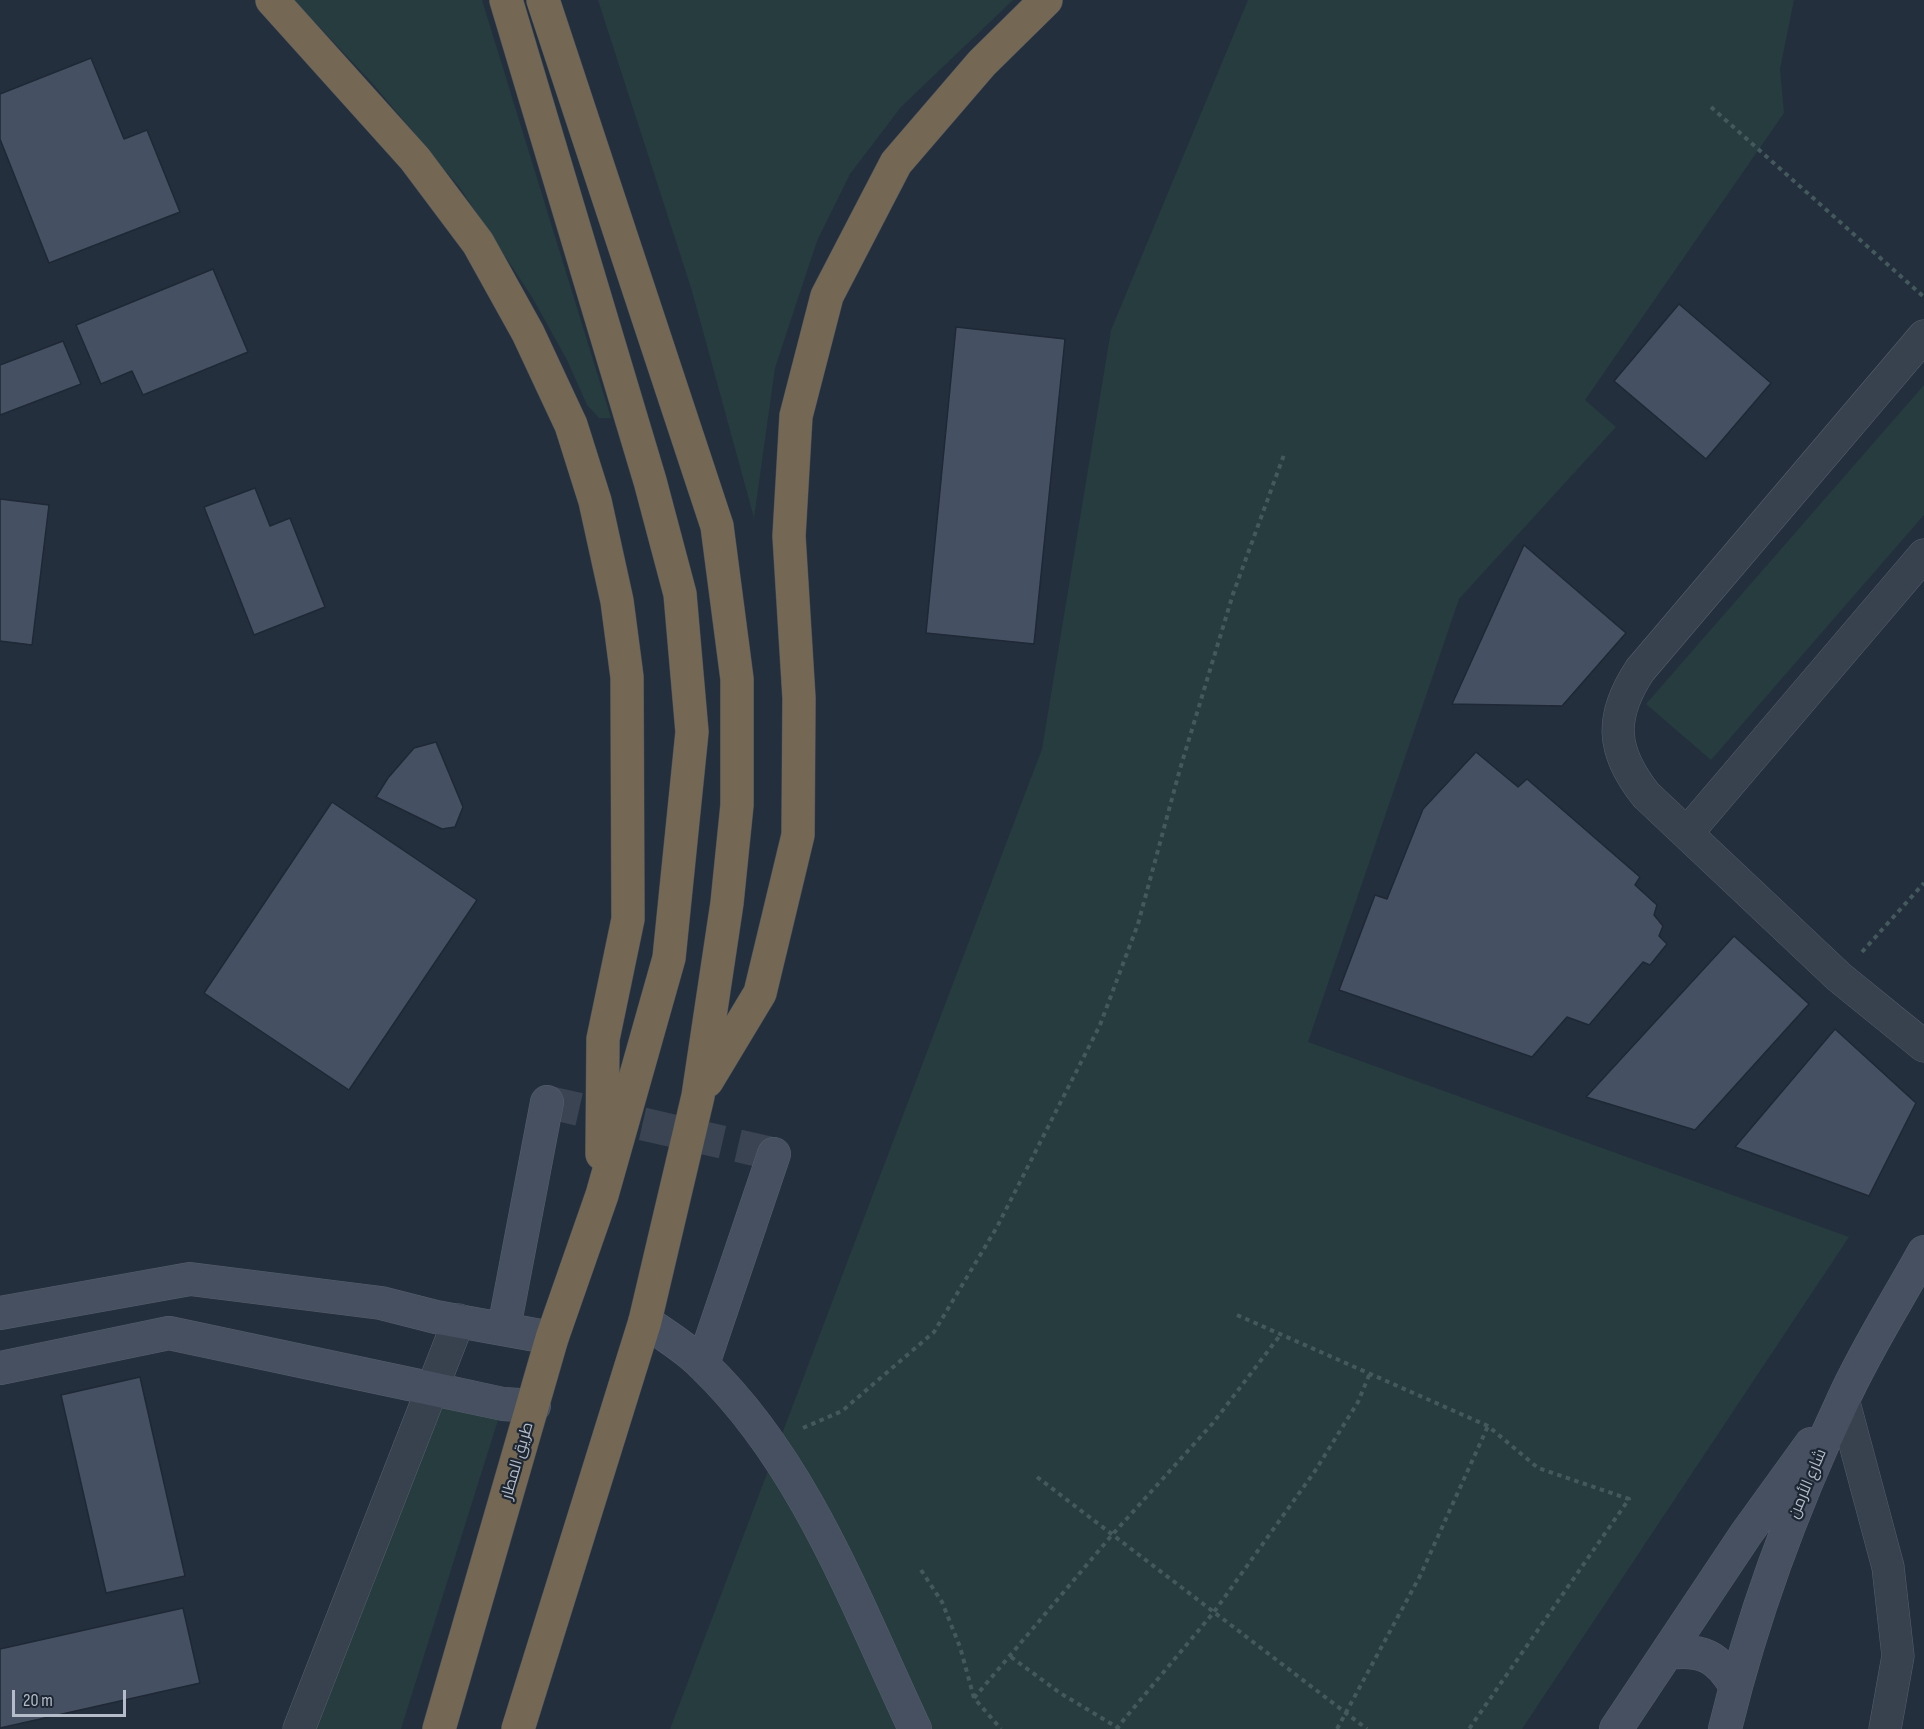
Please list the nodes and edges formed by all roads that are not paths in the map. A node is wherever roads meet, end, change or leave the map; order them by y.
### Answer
1 (272, 0) edge
2 (506, 0) edge
3 (543, 0) edge
4 (1046, 0) edge
5 (1924, 336) edge
6 (1924, 555) edge
7 (1687, 833) junction
8 (1924, 1046) edge
9 (698, 1096) junction
10 (548, 1102) dead end
11 (774, 1154) dead end
12 (602, 1195) junction
13 (1924, 1252) edge
14 (0, 1313) edge
15 (459, 1320) junction
16 (645, 1321) junction
17 (504, 1328) junction
18 (552, 1338) junction
19 (703, 1364) junction
20 (0, 1368) edge
21 (433, 1389) junction
22 (1843, 1399) junction
23 (534, 1406) junction
24 (1668, 1653) junction
25 (1911, 1658) edge
26 (1736, 1685) junction
27 (300, 1729) edge
28 (439, 1729) edge
29 (518, 1729) edge
30 (915, 1729) edge
31 (1616, 1729) edge
32 (1725, 1729) edge
33 (1885, 1729) edge

1 - 12 highway
2 - 12 highway, طريق المطار
3 - 9 highway
4 - 9 highway
5 - 7 street
6 - 7 street
7 - 8 street
9 - 16 highway
10 - 17 main road
11 - 19 main road
12 - 18 highway, طريق المطار
13 - 22 main road, شارع الأرمن
14 - 15 main road
15 - 17 main road
15 - 21 street
16 - 19 main road
16 - 29 highway
17 - 18 main road
18 - 23 highway, طريق المطار
19 - 30 main road
20 - 21 main road
21 - 23 main road
21 - 27 street
22 - 24 main road
22 - 25 street
22 - 26 main road, شارع الأرمن
23 - 28 highway, طريق المطار
24 - 26 main road
24 - 31 main road
25 - 33 street
26 - 32 main road, شارع الأرمن

